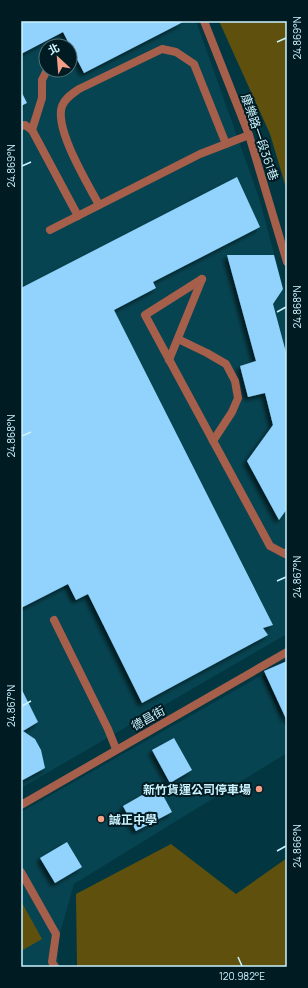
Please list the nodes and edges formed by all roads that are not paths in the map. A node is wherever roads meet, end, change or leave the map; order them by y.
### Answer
1 (204, 21) edge
2 (43, 78) edge
3 (21, 126) edge
4 (32, 130) junction
5 (250, 135) junction
6 (226, 144) junction
7 (99, 205) junction
8 (78, 216) junction
9 (50, 230) dead end
10 (287, 262) edge
11 (178, 339) junction
12 (169, 360) junction
13 (213, 441) junction
14 (287, 552) edge
15 (54, 620) dead end
16 (287, 652) edge
17 (116, 750) junction
18 (21, 805) edge
19 (21, 872) edge
20 (55, 967) edge

1 - 5 street, 康樂路一段361巷
2 - 4 street
3 - 4 street
4 - 8 street
5 - 6 street
5 - 10 street, 康樂路一段361巷
6 - 7 street
6 - 7 street
7 - 8 street
8 - 9 street
11 - 12 street
11 - 12 street
11 - 13 street
12 - 13 street
13 - 14 street
15 - 17 street
16 - 17 street, 德昌街
17 - 18 street, 德昌街
19 - 20 street

